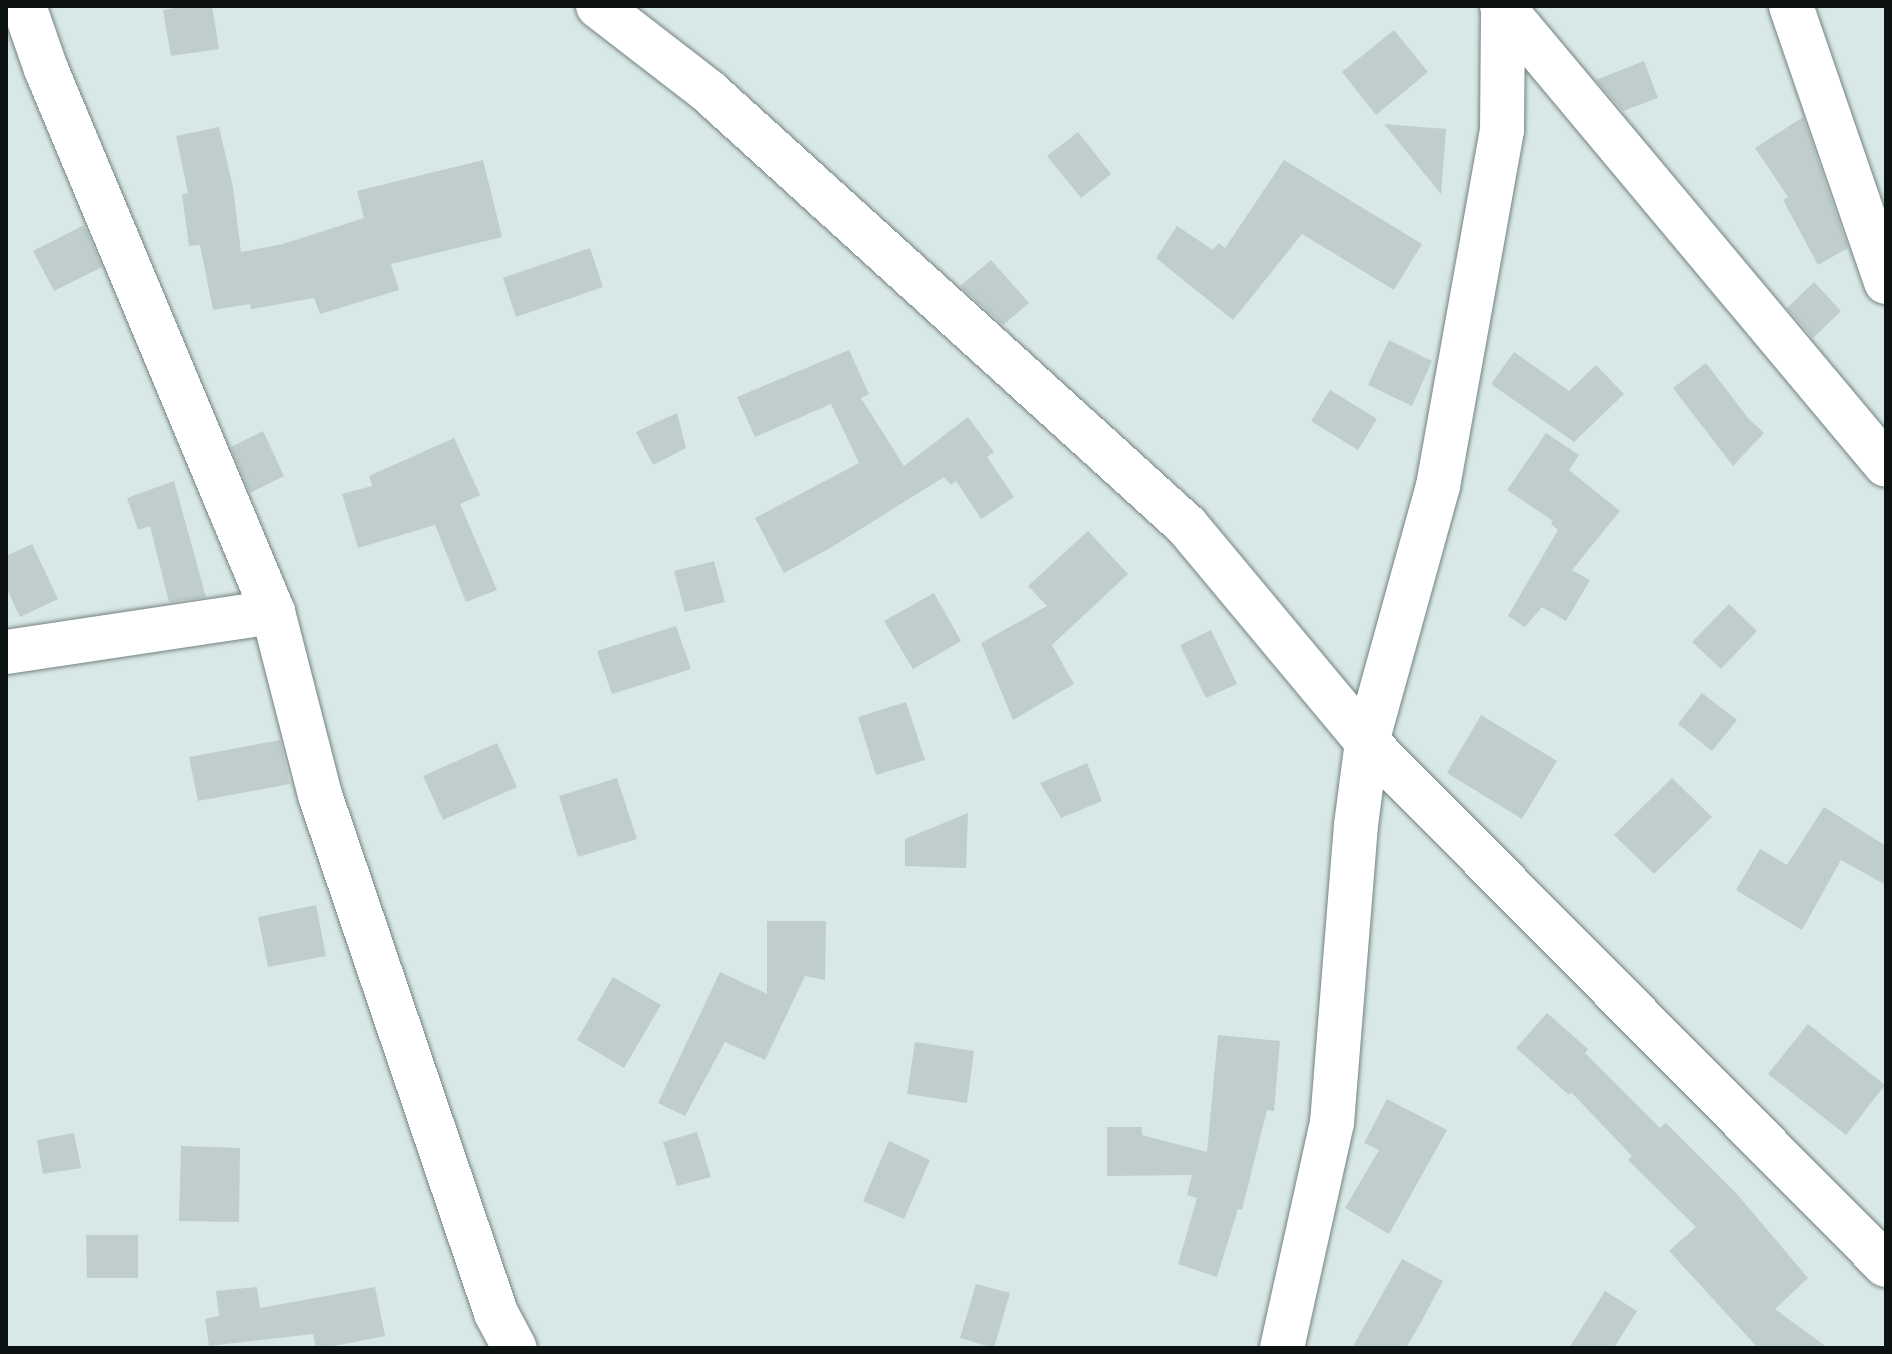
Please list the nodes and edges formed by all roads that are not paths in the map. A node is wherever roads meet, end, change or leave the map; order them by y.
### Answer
1 (24, 6) edge
2 (598, 6) edge
3 (1502, 6) edge
4 (1791, 6) edge
5 (1886, 282) edge
6 (1886, 465) edge
7 (273, 612) junction
8 (6, 652) edge
9 (1367, 742) junction
10 (1886, 1265) edge
11 (515, 1348) edge
12 (1282, 1348) edge

1 - 7 street
2 - 9 street
3 - 6 street
3 - 9 street
4 - 5 street
7 - 8 street
7 - 11 street
9 - 10 street
9 - 12 street

